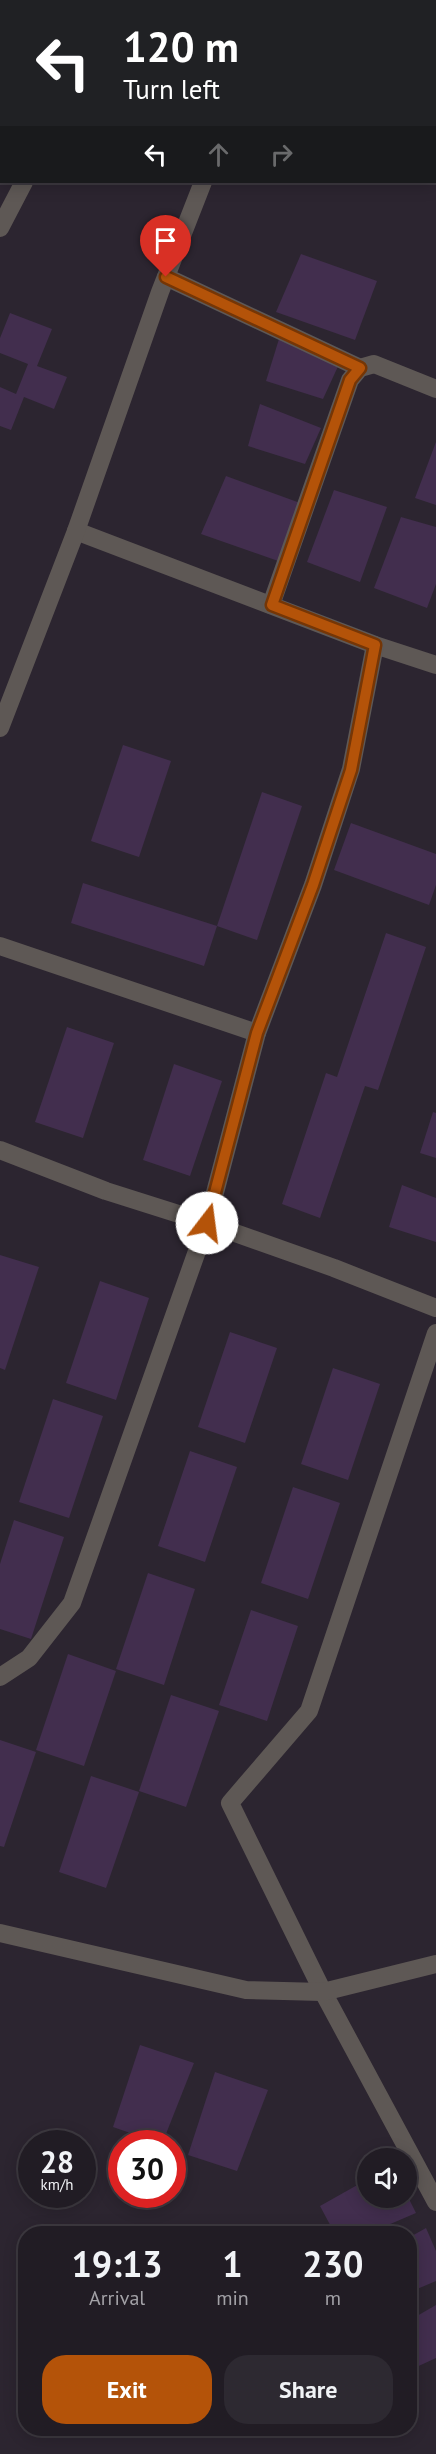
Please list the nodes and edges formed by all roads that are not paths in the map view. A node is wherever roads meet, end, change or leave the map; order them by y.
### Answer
1 (23, 183) edge
2 (203, 183) edge
3 (0, 228) edge
4 (166, 277) junction
5 (360, 368) junction
6 (436, 389) edge
7 (76, 531) junction
8 (272, 605) junction
9 (375, 645) junction
10 (436, 665) edge
11 (0, 728) edge
12 (0, 946) edge
13 (257, 1033) junction
14 (0, 1150) edge
15 (207, 1223) junction
16 (436, 1308) edge
17 (436, 1333) edge
18 (0, 1677) edge
19 (0, 1933) edge
20 (436, 1964) edge
21 (323, 1992) junction
22 (436, 2202) edge

1 - 3 street
2 - 4 street
4 - 5 street
4 - 7 street
5 - 6 street
5 - 8 street
7 - 8 street
7 - 11 street
8 - 9 street
9 - 10 street
9 - 13 street
12 - 13 street
13 - 15 street
14 - 15 street
15 - 16 street
15 - 18 street
17 - 21 street
19 - 21 street
20 - 21 street
21 - 22 street

